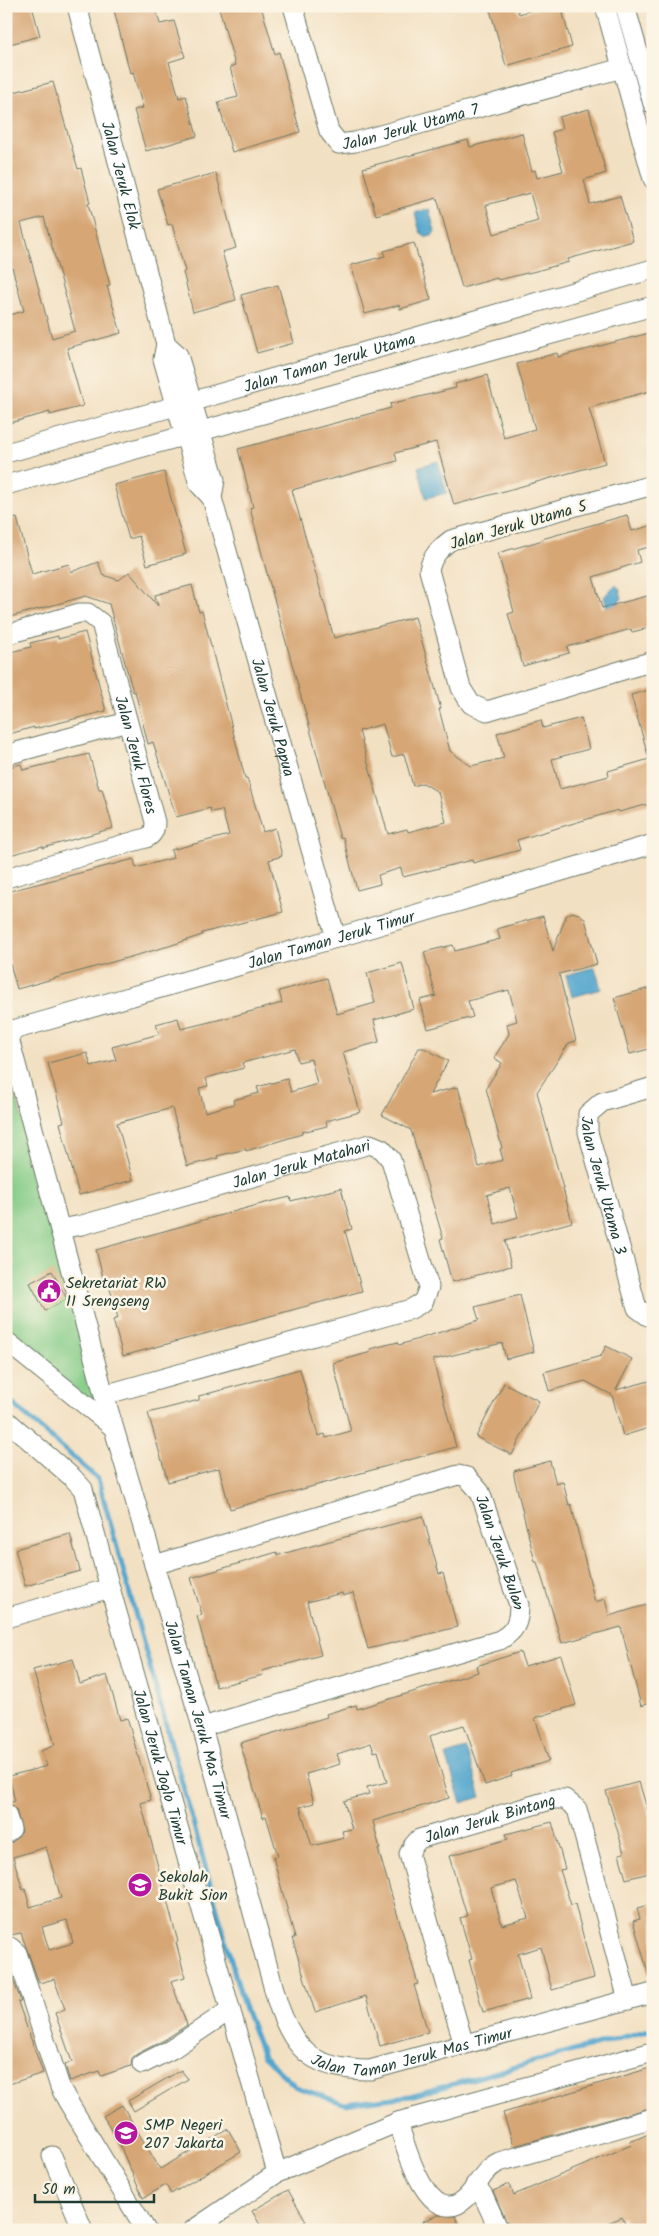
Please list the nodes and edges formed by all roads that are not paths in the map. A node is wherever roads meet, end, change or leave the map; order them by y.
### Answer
1 (77, 6) edge
2 (293, 6) edge
3 (605, 6) edge
4 (625, 6) edge
5 (647, 62) edge
6 (622, 68) junction
7 (653, 104) edge
8 (653, 180) edge
9 (653, 269) edge
10 (653, 306) edge
11 (184, 404) junction
12 (193, 433) junction
13 (6, 453) edge
14 (6, 485) edge
15 (653, 485) edge
16 (212, 498) junction
17 (6, 635) edge
18 (653, 661) edge
19 (127, 722) junction
20 (6, 755) edge
21 (653, 844) edge
22 (6, 878) edge
23 (336, 938) junction
24 (7, 1030) edge
25 (653, 1087) edge
26 (60, 1229) junction
27 (653, 1315) edge
28 (6, 1341) edge
29 (104, 1395) junction
30 (6, 1420) edge
31 (113, 1427) junction
32 (154, 1565) junction
33 (110, 1588) junction
34 (6, 1618) edge
35 (202, 1727) junction
36 (6, 1814) edge
37 (6, 1833) edge
38 (6, 1947) edge
39 (653, 1993) edge
40 (628, 2000) junction
41 (230, 2010) junction
42 (464, 2045) junction
43 (653, 2052) edge
44 (142, 2064) dead end
45 (653, 2118) edge
46 (398, 2122) junction
47 (52, 2156) dead end
48 (277, 2173) junction
49 (475, 2185) junction
50 (83, 2230) edge
51 (146, 2230) edge
52 (193, 2230) edge
53 (499, 2230) edge

1 - 11 street, Jalan Jeruk Elok
2 - 6 street, Jalan Jeruk Utama 7
3 - 6 street
4 - 5 street
5 - 7 street
6 - 8 street
9 - 11 street, Jalan Taman Jeruk Utama
10 - 12 street, Jalan Taman Jeruk Utama
11 - 12 street, Jalan Jeruk Papua
11 - 13 street, Jalan Taman Jeruk Utama
12 - 14 street, Jalan Taman Jeruk Utama
12 - 16 street, Jalan Jeruk Papua
12 - 16 street, Jalan Jeruk Papua
15 - 18 street, Jalan Jeruk Utama 5
16 - 23 street, Jalan Jeruk Papua
17 - 19 street, Jalan Jeruk Flores
19 - 20 street
19 - 22 street, Jalan Jeruk Flores
21 - 23 street, Jalan Taman Jeruk Timur
23 - 24 street, Jalan Taman Jeruk Timur
24 - 26 street, Jalan Taman Jeruk Mas Timur
25 - 27 street, Jalan Jeruk Utama 3
26 - 29 street, Jalan Taman Jeruk Mas Timur
26 - 29 street, Jalan Jeruk Matahari
28 - 31 street
29 - 31 street, Jalan Taman Jeruk Mas Timur
30 - 33 street, Jalan Jeruk Joglo Timur
31 - 32 street, Jalan Taman Jeruk Mas Timur
32 - 35 street, Jalan Taman Jeruk Mas Timur
32 - 35 street, Jalan Jeruk Bulan
33 - 34 street
33 - 41 street, Jalan Jeruk Joglo Timur
35 - 42 street, Jalan Taman Jeruk Mas Timur
36 - 37 street
38 - 51 street
39 - 40 street, Jalan Taman Jeruk Mas Timur
40 - 42 street, Jalan Taman Jeruk Mas Timur
40 - 42 street, Jalan Jeruk Bintang
41 - 44 street
41 - 48 street, Jalan Jeruk Joglo Timur
43 - 46 street
45 - 49 street
46 - 48 street
46 - 49 street
47 - 50 street
48 - 52 street
49 - 53 street

